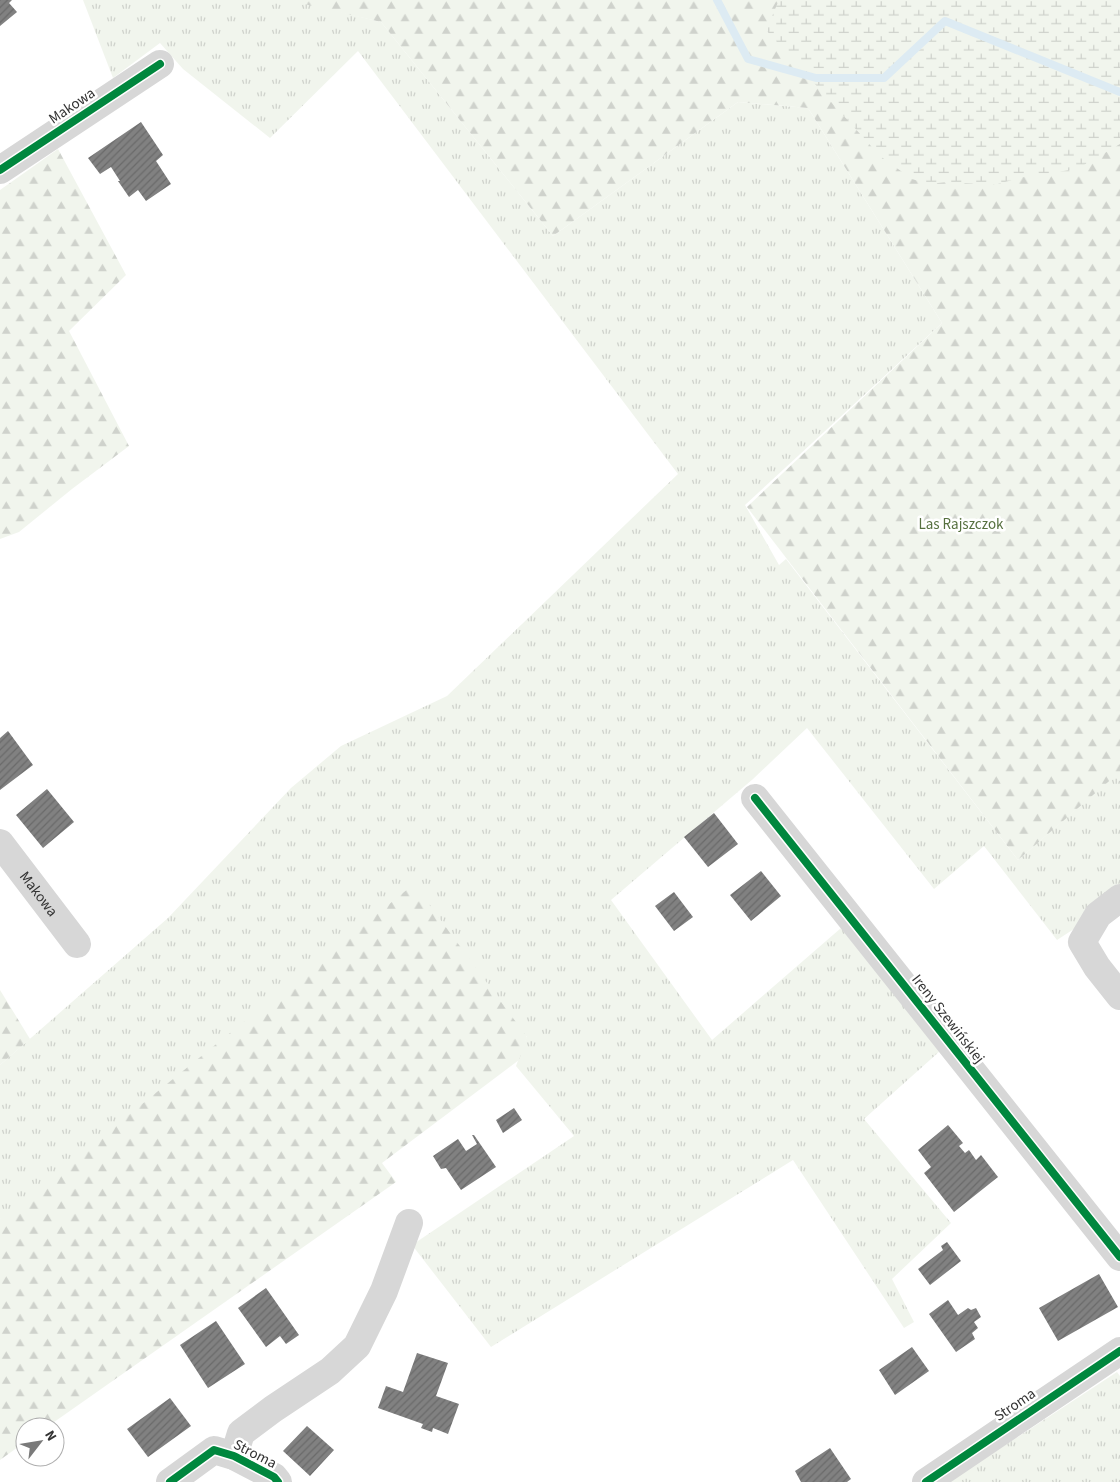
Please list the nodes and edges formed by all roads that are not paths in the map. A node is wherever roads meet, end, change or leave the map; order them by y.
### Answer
1 (160, 64) dead end
2 (0, 170) edge
3 (755, 798) dead end
4 (0, 843) edge
5 (1120, 898) edge
6 (77, 944) dead end
7 (1120, 996) edge
8 (409, 1223) dead end
9 (1120, 1257) edge
10 (1120, 1351) edge
11 (234, 1456) junction
12 (170, 1482) edge
13 (278, 1482) edge
14 (926, 1482) edge

1 - 2 street, Makowa
3 - 9 street, Ireny Szewińskiej
4 - 6 street, Makowa
5 - 7 street
8 - 11 street
10 - 14 street, Stroma
11 - 12 street, Stroma
11 - 13 street, Stroma

